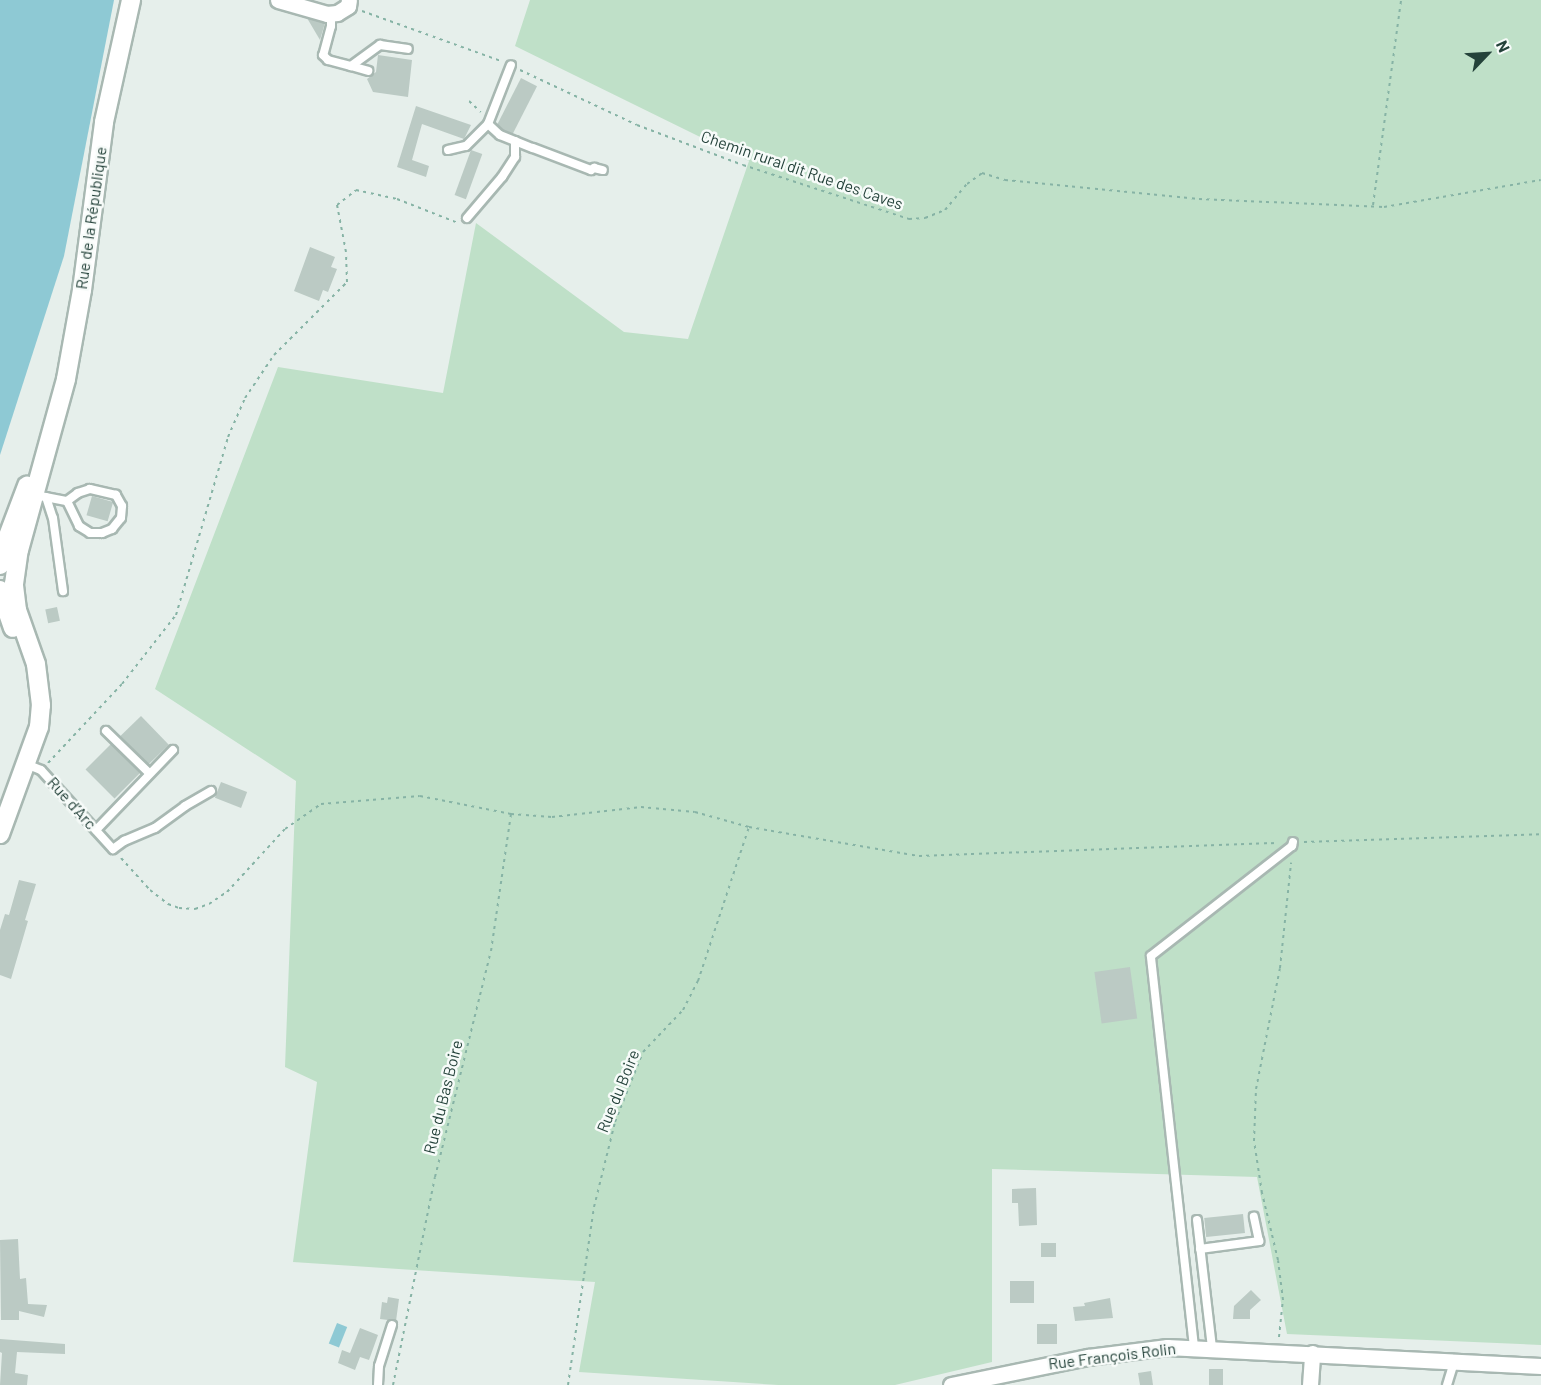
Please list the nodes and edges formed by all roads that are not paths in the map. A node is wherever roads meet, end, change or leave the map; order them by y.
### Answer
1 (131, 0) edge
2 (278, 0) edge
3 (348, 3) edge
4 (331, 14) junction
5 (408, 50) dead end
6 (511, 65) road end
7 (351, 66) junction
8 (368, 71) dead end
9 (489, 122) junction
10 (514, 141) junction
11 (448, 150) dead end
12 (603, 170) dead end
13 (467, 218) road end
14 (50, 436) junction
15 (41, 496) junction
16 (67, 501) junction
17 (0, 565) edge
18 (3, 589) edge
19 (63, 591) dead end
20 (106, 730) dead end
21 (172, 750) dead end
22 (26, 764) junction
23 (149, 773) junction
24 (211, 791) dead end
25 (96, 830) junction
26 (0, 834) edge
27 (1292, 844) road end
28 (1254, 1216) dead end
29 (1197, 1220) dead end
30 (1200, 1249) junction
31 (392, 1325) dead end
32 (1194, 1347) junction
33 (1212, 1348) junction
34 (1312, 1353) junction
35 (1454, 1362) junction
36 (1541, 1366) edge
37 (378, 1385) edge
38 (951, 1385) edge
39 (1310, 1385) edge
40 (1447, 1385) edge

1 - 14 main road, Rue de la République
2 - 4 street
3 - 4 street
4 - 7 lane
5 - 7 lane
6 - 9 lane
7 - 8 lane
9 - 10 lane
9 - 11 lane
10 - 12 lane
10 - 13 lane
14 - 15 main road, Rue de la République
14 - 17 main road, Rue de la République
15 - 16 lane
15 - 18 main road, Rue de la République
15 - 19 lane
16 - 16 lane
18 - 22 main road, Rue de la République
20 - 23 lane
21 - 23 lane
22 - 25 lane, Rue d’Arc
22 - 26 main road, Rue de la République
23 - 25 lane
24 - 25 lane, Rue d’Arc
27 - 32 lane
28 - 30 lane
29 - 30 lane
30 - 33 lane
31 - 37 lane
32 - 33 street, Rue François Rolin
32 - 38 street, Rue François Rolin
33 - 34 street, Rue François Rolin
34 - 35 street, Rue François Rolin
34 - 39 street
35 - 36 street, Rue François Rolin
35 - 40 lane

